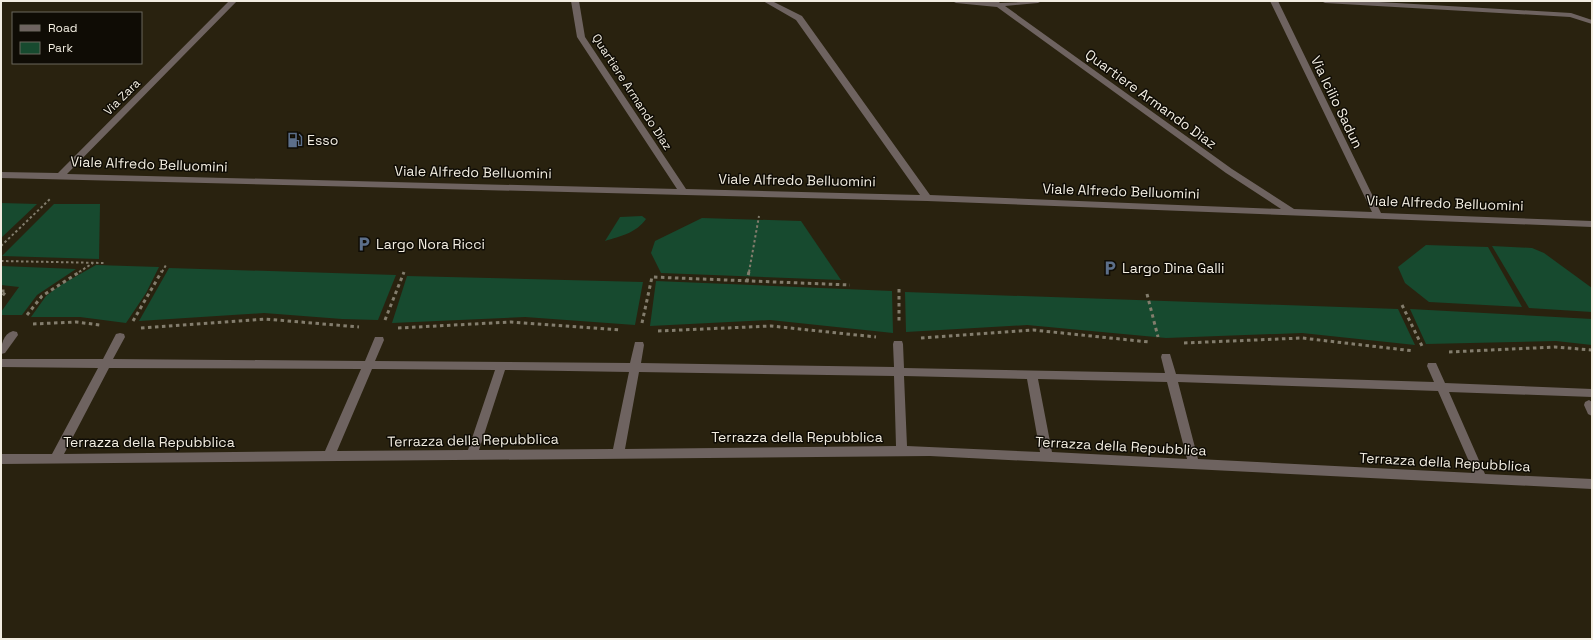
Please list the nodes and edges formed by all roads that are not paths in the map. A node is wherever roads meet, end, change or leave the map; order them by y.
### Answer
1 (233, 1) edge
2 (575, 1) edge
3 (767, 1) edge
4 (956, 1) edge
5 (1038, 1) edge
6 (1274, 1) edge
7 (1325, 1) edge
8 (995, 3) edge
9 (1592, 22) edge
10 (1, 175) edge
11 (60, 176) junction
12 (683, 191) junction
13 (927, 198) junction
14 (1291, 211) junction
15 (1377, 214) junction
16 (1592, 224) edge
17 (13, 335) dead end
18 (120, 337) dead end
19 (379, 340) dead end
20 (898, 344) dead end
21 (638, 345) dead end
22 (1, 350) edge
23 (1166, 357) dead end
24 (1, 363) edge
25 (107, 363) junction
26 (368, 364) junction
27 (502, 365) junction
28 (1432, 366) dead end
29 (634, 367) junction
30 (899, 373) junction
31 (1032, 376) junction
32 (1171, 379) junction
33 (1440, 387) junction
34 (1588, 401) edge
35 (902, 451) junction
36 (618, 454) junction
37 (472, 455) junction
38 (329, 456) junction
39 (1047, 457) junction
40 (56, 458) junction
41 (1, 459) edge
42 (1194, 464) junction
43 (1482, 478) junction
44 (1592, 484) edge

1 - 11 street, Via Zara
2 - 12 street, Quartiere Armando Diaz
3 - 13 street
4 - 8 street
5 - 8 street
6 - 15 street, Via Icilio Sadun
7 - 9 street
8 - 14 street, Quartiere Armando Diaz
10 - 11 street, Viale Alfredo Belluomini
11 - 12 street, Viale Alfredo Belluomini
12 - 13 street, Viale Alfredo Belluomini
13 - 14 street, Viale Alfredo Belluomini
14 - 15 street, Viale Alfredo Belluomini
15 - 16 street, Viale Alfredo Belluomini
17 - 22 street
18 - 25 street
19 - 26 street
20 - 30 street
21 - 29 street
23 - 32 street
24 - 25 street
25 - 26 street
25 - 40 street
26 - 27 street
26 - 38 street
27 - 29 street
27 - 37 street
28 - 33 street
29 - 30 street
29 - 36 street
30 - 31 street
30 - 35 street
31 - 32 street
31 - 39 street
32 - 33 street
32 - 42 street
33 - 34 street
33 - 43 street
35 - 36 street, Terrazza della Repubblica
35 - 39 street, Terrazza della Repubblica
36 - 37 street, Terrazza della Repubblica
37 - 38 street, Terrazza della Repubblica
38 - 40 street, Terrazza della Repubblica
39 - 42 street, Terrazza della Repubblica
40 - 41 street, Terrazza della Repubblica
42 - 43 street, Terrazza della Repubblica
43 - 44 street, Terrazza della Repubblica

